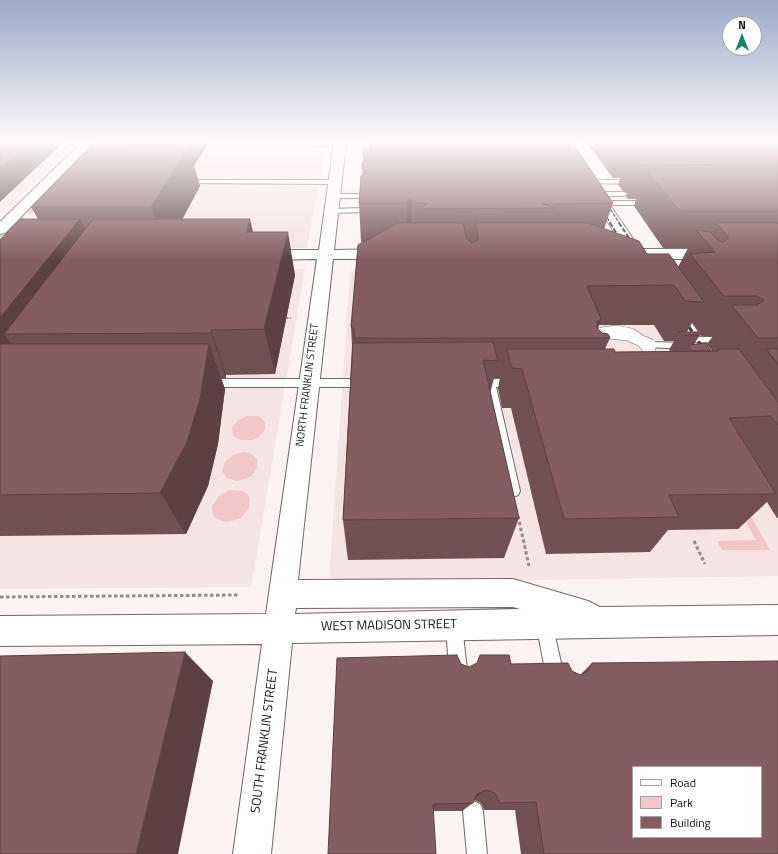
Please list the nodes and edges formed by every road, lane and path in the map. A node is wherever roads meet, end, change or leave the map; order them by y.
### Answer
1 (48, 182) edge
2 (176, 182) edge
3 (335, 182) joint
4 (585, 182) edge
5 (644, 182) edge
6 (590, 190) junction
7 (364, 196) edge
8 (626, 196) dead end
9 (332, 203) junction
10 (659, 203) edge
11 (363, 210) edge
12 (0, 230) tunnel mouth
13 (325, 254) junction
14 (404, 254) edge
15 (730, 254) edge
16 (249, 255) edge
17 (606, 259) edge
18 (645, 265) junction
19 (276, 318) edge
20 (290, 318) dead end
21 (731, 340) edge
22 (661, 359) edge
23 (192, 383) edge
24 (308, 383) junction
25 (376, 383) edge
26 (462, 383) edge
27 (490, 383) junction
28 (530, 383) edge
29 (513, 491) edge
30 (694, 541) dead end
31 (524, 542) dead end
32 (705, 564) dead end
33 (529, 566) dead end
34 (282, 594) junction
35 (240, 595) dead end
36 (0, 597) edge
37 (778, 620) edge
38 (607, 622) junction
39 (544, 623) junction
40 (454, 625) junction
41 (278, 628) junction
42 (0, 631) edge
43 (458, 680) edge
44 (557, 687) edge
45 (473, 811) edge
46 (252, 854) edge
47 (477, 854) edge

1 - 12 main road
2 - 3 lane
3 - 9 main road, NORTH FRANKLIN STREET
4 - 6 main road
5 - 6 lane
6 - 8 lane
6 - 10 lane
6 - 18 main road
7 - 9 lane
9 - 11 lane
9 - 13 main road, NORTH FRANKLIN STREET
13 - 14 main road
13 - 16 main road
13 - 24 main road, NORTH FRANKLIN STREET
15 - 18 main road
17 - 18 main road
19 - 20 path
21 - 22 lane, bridge
23 - 24 lane
24 - 25 lane
24 - 34 main road, NORTH FRANKLIN STREET
26 - 27 lane
27 - 28 lane
27 - 29 lane
30 - 32 path
31 - 33 path
34 - 38 main road
34 - 41 main road, NORTH FRANKLIN STREET
35 - 36 path
37 - 38 main road, WEST MADISON STREET
38 - 39 main road, WEST MADISON STREET
39 - 40 main road, WEST MADISON STREET
39 - 44 lane
40 - 41 main road, WEST MADISON STREET
40 - 43 lane
41 - 42 main road, WEST MADISON STREET
41 - 46 main road, SOUTH FRANKLIN STREET
45 - 47 lane

